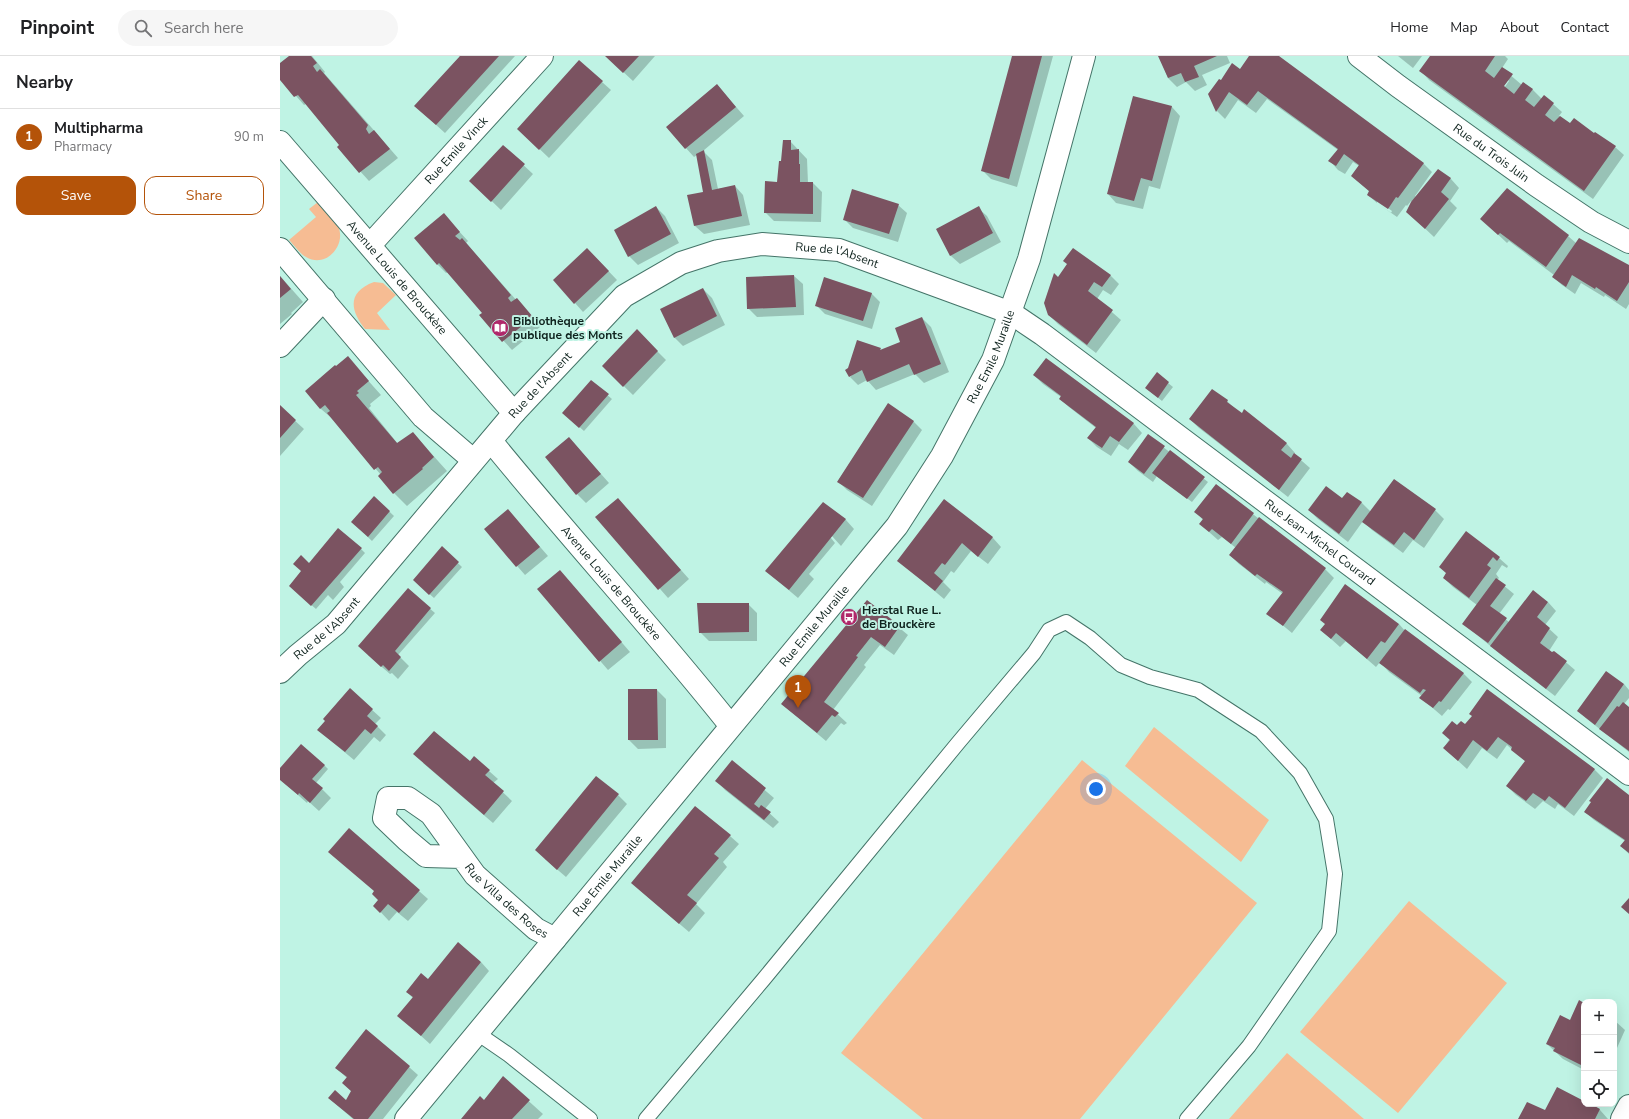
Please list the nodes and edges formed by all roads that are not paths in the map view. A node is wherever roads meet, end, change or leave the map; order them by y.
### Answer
1 (542, 56) edge
2 (1084, 56) edge
3 (1359, 56) edge
4 (280, 142) edge
5 (1629, 242) edge
6 (370, 245) junction
7 (280, 249) edge
8 (324, 299) junction
9 (1011, 312) junction
10 (280, 346) edge
11 (514, 413) junction
12 (491, 441) junction
13 (474, 460) junction
14 (280, 672) edge
15 (730, 725) junction
16 (1629, 774) edge
17 (462, 857) dead end
18 (555, 939) junction
19 (476, 1033) junction
20 (1629, 1106) edge
21 (406, 1119) edge
22 (590, 1119) edge
23 (646, 1119) edge
24 (1187, 1119) edge
25 (1622, 1119) edge

1 - 6 street, Rue Emile Vinck
2 - 9 street, Rue Emile Muraille
3 - 5 street, Rue du Trois Juin
4 - 6 street, Avenue Louis de Brouckère
6 - 11 street, Avenue Louis de Brouckère
7 - 8 street
8 - 10 street
8 - 13 street
9 - 11 street, Rue de l'Absent
9 - 15 street, Rue Emile Muraille
9 - 16 street, Rue Jean-Michel Courard
11 - 12 street, Rue de l'Absent
12 - 13 street, Rue de l'Absent
12 - 15 street, Avenue Louis de Brouckère
13 - 14 street, Rue de l'Absent
15 - 18 street, Rue Emile Muraille
17 - 18 street, Rue Villa des Roses
18 - 19 street, Rue Emile Muraille
19 - 21 street, Rue Emile Muraille
19 - 22 lane
20 - 25 street
23 - 24 lane

